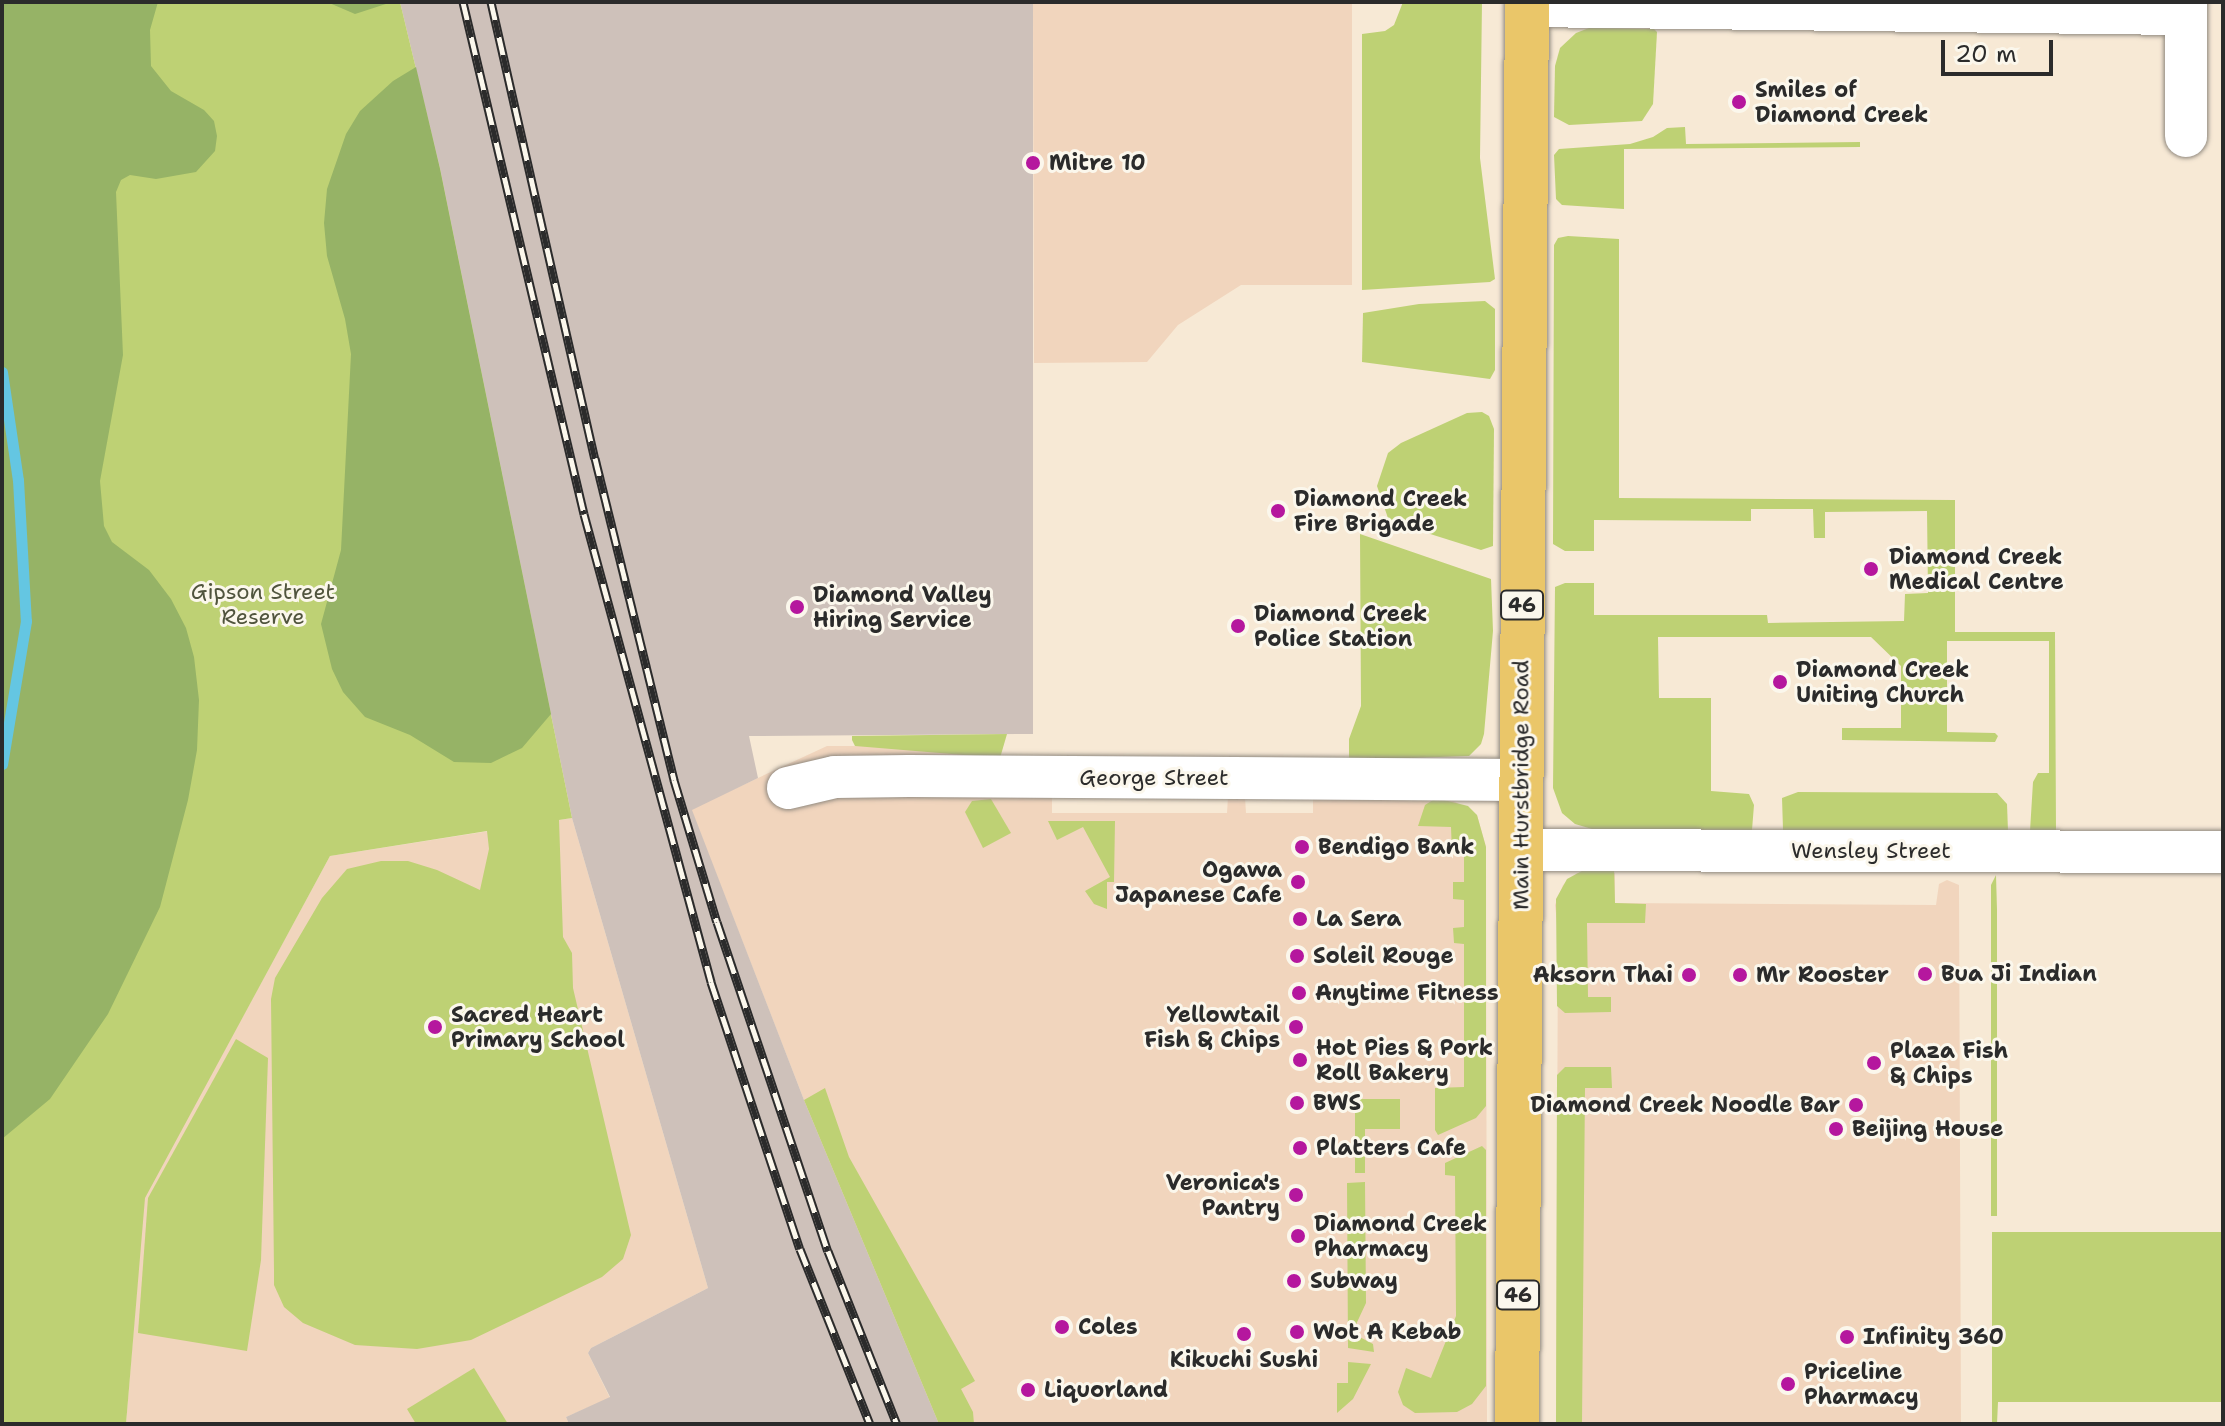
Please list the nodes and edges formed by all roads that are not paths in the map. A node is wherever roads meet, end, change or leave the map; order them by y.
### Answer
1 (1527, 4) edge
2 (2186, 8) edge
3 (2186, 136) dead end
4 (1521, 780) junction
5 (788, 788) dead end
6 (1520, 850) junction
7 (2223, 852) edge
8 (1517, 1424) edge

1 - 2 street
1 - 4 main road, Main Hurstbridge Road / 46
2 - 3 street
4 - 5 street, George Street
4 - 6 main road, Main Hurstbridge Road / 46
6 - 7 street, Wensley Street
6 - 8 main road, Main Hurstbridge Road / 46

